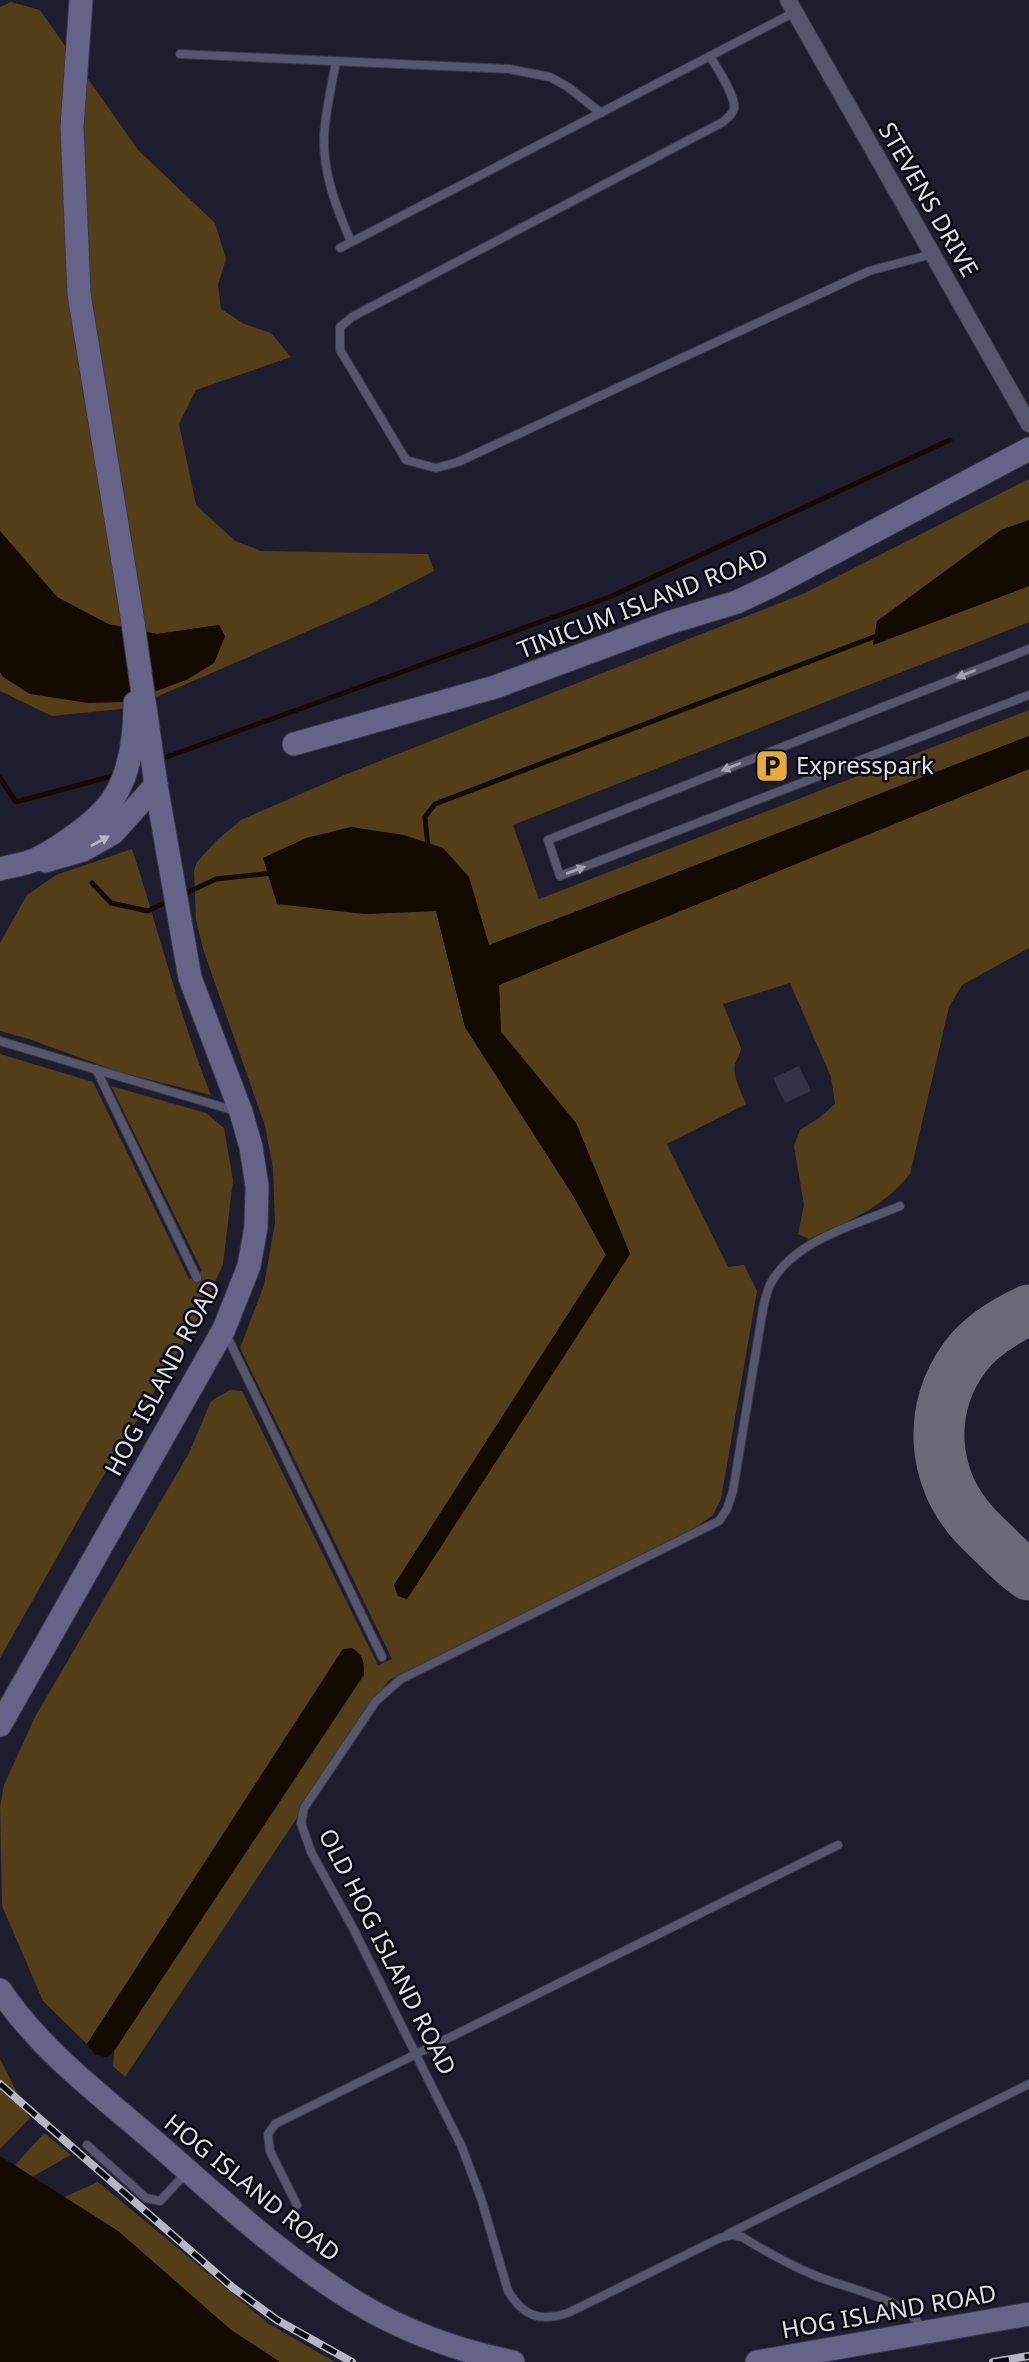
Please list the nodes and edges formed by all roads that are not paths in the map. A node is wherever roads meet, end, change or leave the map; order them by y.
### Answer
1 (81, 0) edge
2 (792, 6) edge
3 (180, 54) dead end
4 (710, 56) junction
5 (336, 61) junction
6 (601, 113) junction
7 (351, 243) junction
8 (340, 248) dead end
9 (933, 254) junction
10 (1029, 424) edge
11 (1029, 449) edge
12 (136, 637) junction
13 (1029, 649) edge
14 (1029, 695) edge
15 (294, 744) dead end
16 (156, 780) junction
17 (35, 859) junction
18 (0, 869) edge
19 (0, 1041) edge
20 (96, 1069) junction
21 (241, 1112) junction
22 (900, 1206) dead end
23 (197, 1278) dead end
24 (224, 1329) junction
25 (383, 1657) dead end
26 (0, 1725) edge
27 (838, 1845) dead end
28 (0, 1990) edge
29 (417, 2054) junction
30 (1029, 2084) edge
31 (87, 2144) dead end
32 (188, 2171) junction
33 (297, 2205) dead end
34 (720, 2238) junction
35 (1029, 2314) edge
36 (925, 2333) junction
37 (513, 2362) edge
38 (757, 2362) edge

1 - 12 street
2 - 4 lane
2 - 9 street, STEVENS DRIVE
3 - 5 lane
4 - 6 lane
4 - 9 lane
5 - 6 lane
5 - 7 lane
6 - 7 lane
7 - 8 lane
9 - 10 street, STEVENS DRIVE
11 - 15 street, TINICUM ISLAND ROAD
12 - 16 street, HOG ISLAND ROAD
12 - 17 street
13 -> 14 lane
17 -> 16 street
16 - 21 street, HOG ISLAND ROAD
17 - 18 street
19 - 20 lane
20 - 21 lane
20 - 23 lane
21 - 24 street, HOG ISLAND ROAD
22 - 29 lane, OLD HOG ISLAND ROAD
24 - 25 lane
24 - 26 street, HOG ISLAND ROAD
27 - 29 lane
28 - 32 street, HOG ISLAND ROAD
29 - 33 lane
29 - 34 lane, OLD HOG ISLAND ROAD
30 - 34 lane
31 - 32 lane
32 - 37 street, HOG ISLAND ROAD
34 - 36 lane
35 - 36 street, HOG ISLAND ROAD
36 - 38 street, HOG ISLAND ROAD

